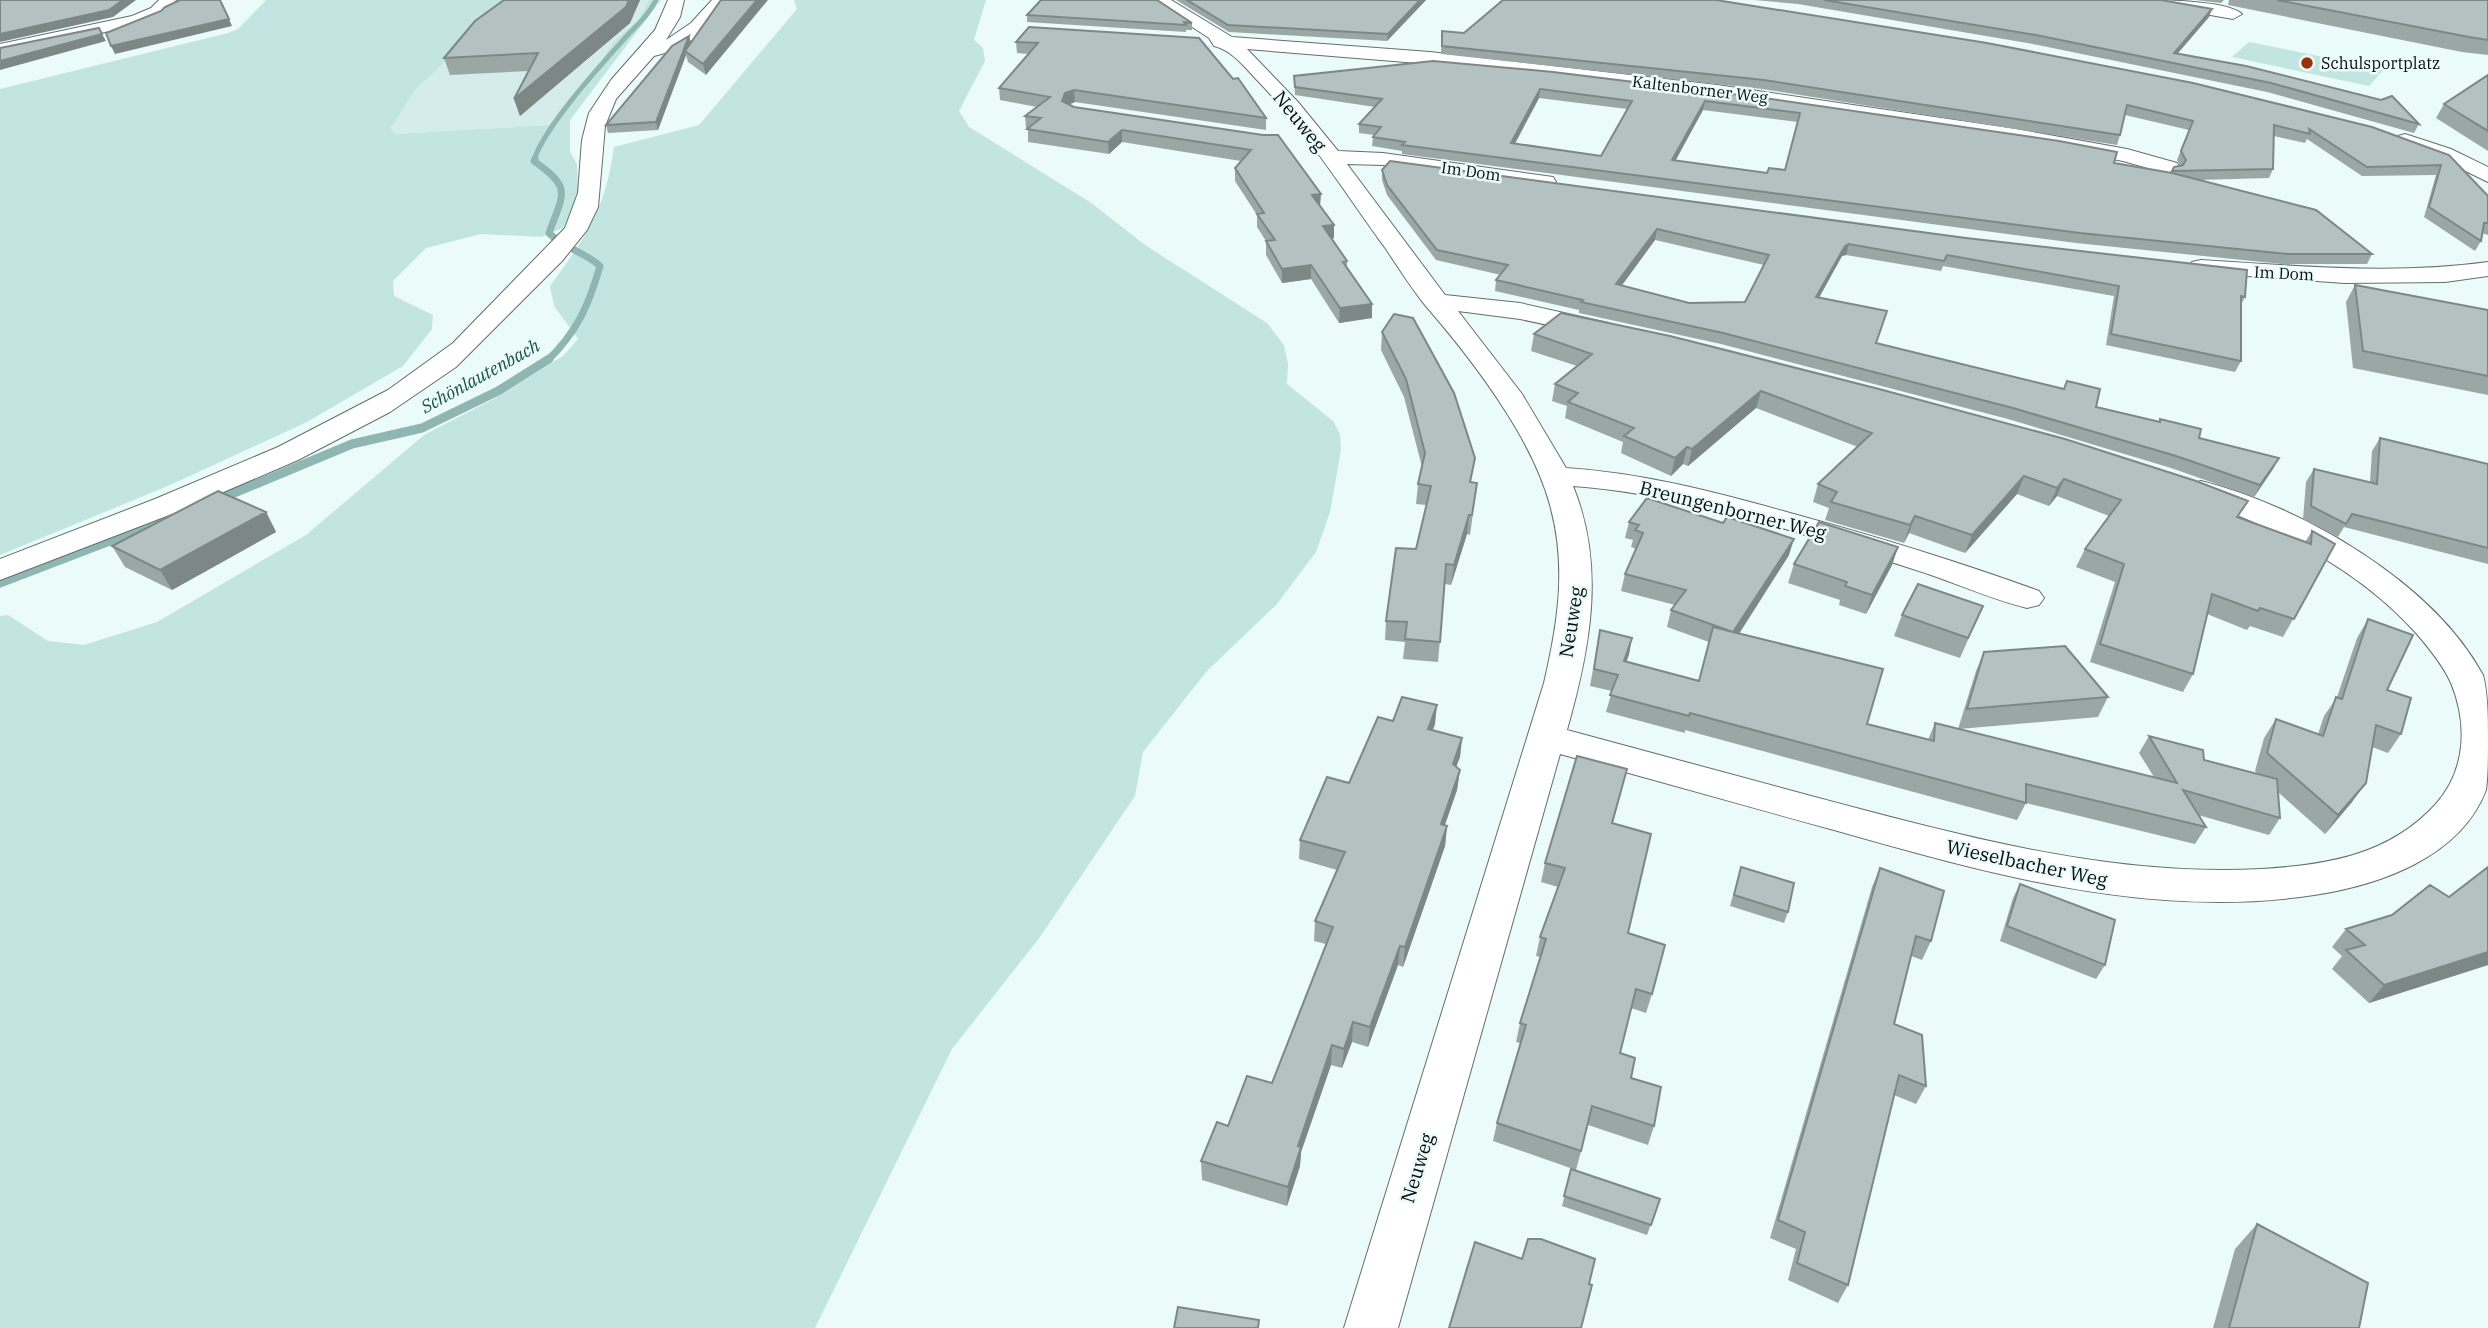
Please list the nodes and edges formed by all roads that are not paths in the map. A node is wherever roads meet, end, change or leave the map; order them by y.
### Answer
1 (167, 0) edge
2 (676, 0) edge
3 (721, 0) edge
4 (1159, 0) edge
5 (2154, 0) edge
6 (2233, 14) dead end
7 (1186, 40) edge
8 (1227, 42) junction
9 (0, 49) edge
10 (647, 52) junction
11 (2392, 135) edge
12 (1311, 145) junction
13 (2169, 168) dead end
14 (2488, 175) edge
15 (1568, 185) edge
16 (2185, 265) edge
17 (2488, 269) edge
18 (1435, 301) junction
19 (1628, 334) edge
20 (1555, 476) junction
21 (2169, 479) edge
22 (0, 570) edge
23 (2027, 598) dead end
24 (1545, 737) junction
25 (1371, 1328) edge

1 - 9 street
2 - 10 street
3 - 10 street
4 - 8 street, Neuweg
5 - 6 street
7 - 8 street, Kaltenborner Weg
8 - 12 street, Neuweg
8 - 13 street, Kaltenborner Weg
10 - 22 street
11 - 14 street
12 - 15 street, Im Dom
12 - 18 street, Neuweg
16 - 17 street, Im Dom
18 - 19 street
18 - 20 street, Neuweg
20 - 23 street, Breungenborner Weg
20 - 24 street, Neuweg
21 - 24 street, Wieselbacher Weg
24 - 25 street, Neuweg

